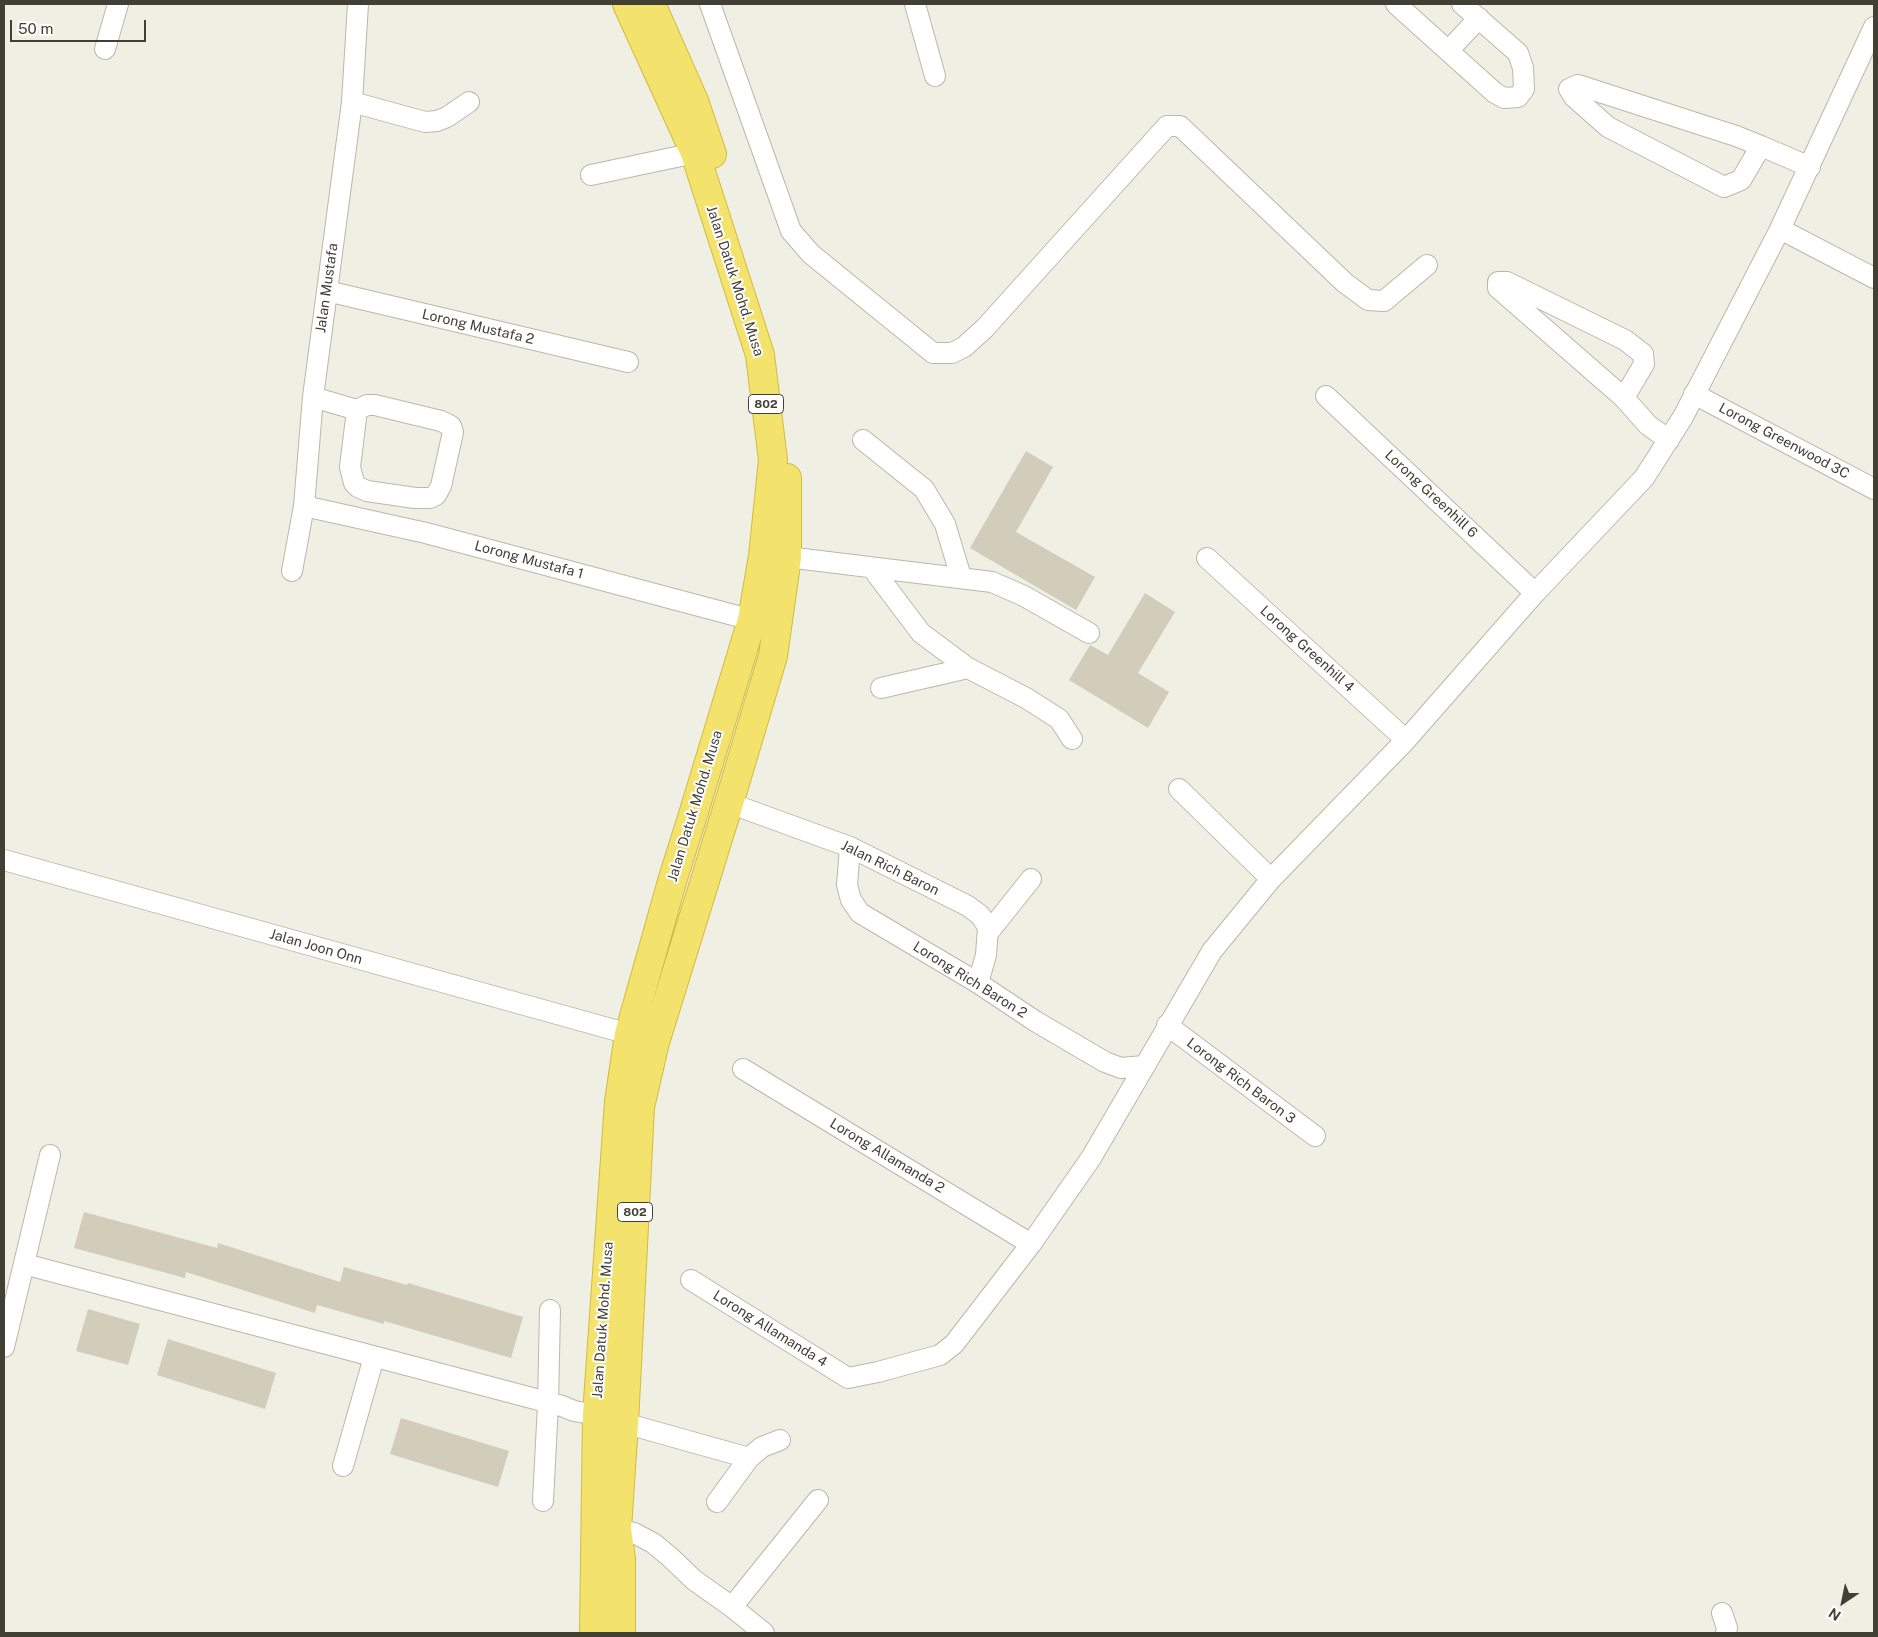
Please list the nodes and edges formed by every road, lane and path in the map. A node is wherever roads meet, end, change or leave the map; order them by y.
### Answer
1 (118, 4) edge
2 (358, 4) edge
3 (627, 4) edge
4 (651, 4) edge
5 (710, 4) edge
6 (915, 4) edge
7 (1396, 4) edge
8 (1462, 4) edge
9 (1479, 18) junction
10 (1874, 27) edge
11 (105, 49) dead end
12 (1448, 51) junction
13 (936, 76) dead end
14 (352, 102) junction
15 (469, 102) dead end
16 (1761, 146) junction
17 (694, 153) junction
18 (1810, 167) junction
19 (591, 175) dead end
20 (1780, 229) junction
21 (1427, 265) dead end
22 (1874, 278) edge
23 (327, 291) junction
24 (628, 362) dead end
25 (1694, 394) junction
26 (1326, 396) dead end
27 (313, 397) junction
28 (1624, 398) junction
29 (357, 410) junction
30 (863, 440) dead end
31 (1669, 440) junction
32 (1874, 489) edge
33 (414, 498) junction
34 (304, 506) junction
35 (426, 533) junction
36 (787, 556) junction
37 (1208, 558) dead end
38 (872, 568) junction
39 (292, 571) dead end
40 (961, 577) junction
41 (1535, 593) junction
42 (752, 620) junction
43 (1088, 633) dead end
44 (968, 668) junction
45 (881, 688) dead end
46 (1072, 739) dead end
47 (1406, 740) junction
48 (1179, 789) dead end
49 (729, 803) junction
50 (692, 818) junction
51 (850, 847) junction
52 (4, 860) edge
53 (1031, 879) dead end
54 (1271, 880) junction
55 (988, 933) junction
56 (978, 983) junction
57 (1168, 1025) junction
58 (629, 1034) junction
59 (1144, 1066) junction
60 (743, 1069) dead end
61 (1315, 1136) dead end
62 (50, 1155) dead end
63 (1031, 1244) junction
64 (24, 1264) junction
65 (691, 1280) dead end
66 (550, 1310) dead end
67 (4, 1347) edge
68 (374, 1357) junction
69 (548, 1404) junction
70 (597, 1415) junction
71 (624, 1423) junction
72 (780, 1440) dead end
73 (749, 1458) junction
74 (343, 1466) dead end
75 (818, 1500) dead end
76 (543, 1501) dead end
77 (717, 1502) dead end
78 (616, 1529) junction
79 (732, 1607) junction
80 (1722, 1613) dead end
81 (594, 1633) edge
82 (621, 1633) edge
83 (764, 1633) edge
84 (1726, 1633) edge

1 - 11 street
2 - 14 street, Jalan Mustafa
3 - 17 highway, Jalan Datuk Mohd. Musa / 802
4 - 36 highway, Jalan Datuk Mohd. Musa / 802
5 - 21 street
6 - 13 street
7 - 12 street
8 - 9 street
9 - 12 street
9 - 12 street
10 - 18 street
14 - 15 street
14 - 23 street, Jalan Mustafa
16 - 16 street
16 - 18 street
17 - 19 street
17 - 42 highway, Jalan Datuk Mohd. Musa / 802
18 - 20 street
20 - 22 street
20 - 25 street
23 - 24 street, Lorong Mustafa 2
23 - 27 street, Jalan Mustafa
25 - 31 street
25 - 32 street, Lorong Greenwood 3C
26 - 41 street, Lorong Greenhill 6
27 - 29 street
27 - 34 street, Jalan Mustafa
28 - 28 street
28 - 31 street
29 - 33 street
29 - 33 street
30 - 40 street
31 - 41 street
33 - 35 street
34 - 35 street, Lorong Mustafa 1
34 - 39 street, Jalan Mustafa
35 - 42 street, Lorong Mustafa 1
36 - 38 street
36 - 49 highway, Jalan Datuk Mohd. Musa / 802
37 - 47 street, Lorong Greenhill 4
38 - 40 street
38 - 44 street
40 - 43 street
41 - 47 street
42 - 50 highway, Jalan Datuk Mohd. Musa / 802
44 - 45 street
44 - 46 street
47 - 54 street
48 - 54 street
49 - 50 highway
49 - 51 street, Jalan Rich Baron
49 - 71 highway, Jalan Datuk Mohd. Musa / 802
50 - 58 highway, Jalan Datuk Mohd. Musa / 802
51 - 55 street, Jalan Rich Baron
51 - 56 street, Lorong Rich Baron 2
52 - 58 street, Jalan Joon Onn
53 - 55 street
54 - 57 street
55 - 56 street
56 - 59 street, Lorong Rich Baron 2
57 - 59 street
57 - 61 street, Lorong Rich Baron 3
58 - 70 highway, Jalan Datuk Mohd. Musa / 802
59 - 63 street
60 - 63 street, Lorong Allamanda 2
62 - 64 street
63 - 65 street, Lorong Allamanda 4
64 - 67 street
64 - 68 street
66 - 69 street
68 - 69 street
68 - 74 street
69 - 70 street
69 - 76 street
70 - 81 highway, Jalan Datuk Mohd. Musa / 802
71 - 73 street
71 - 78 highway, Jalan Datuk Mohd. Musa / 802
72 - 73 street
73 - 77 street
75 - 79 street
78 - 79 street
78 - 82 highway, Jalan Datuk Mohd. Musa / 802
79 - 83 street
80 - 84 street

